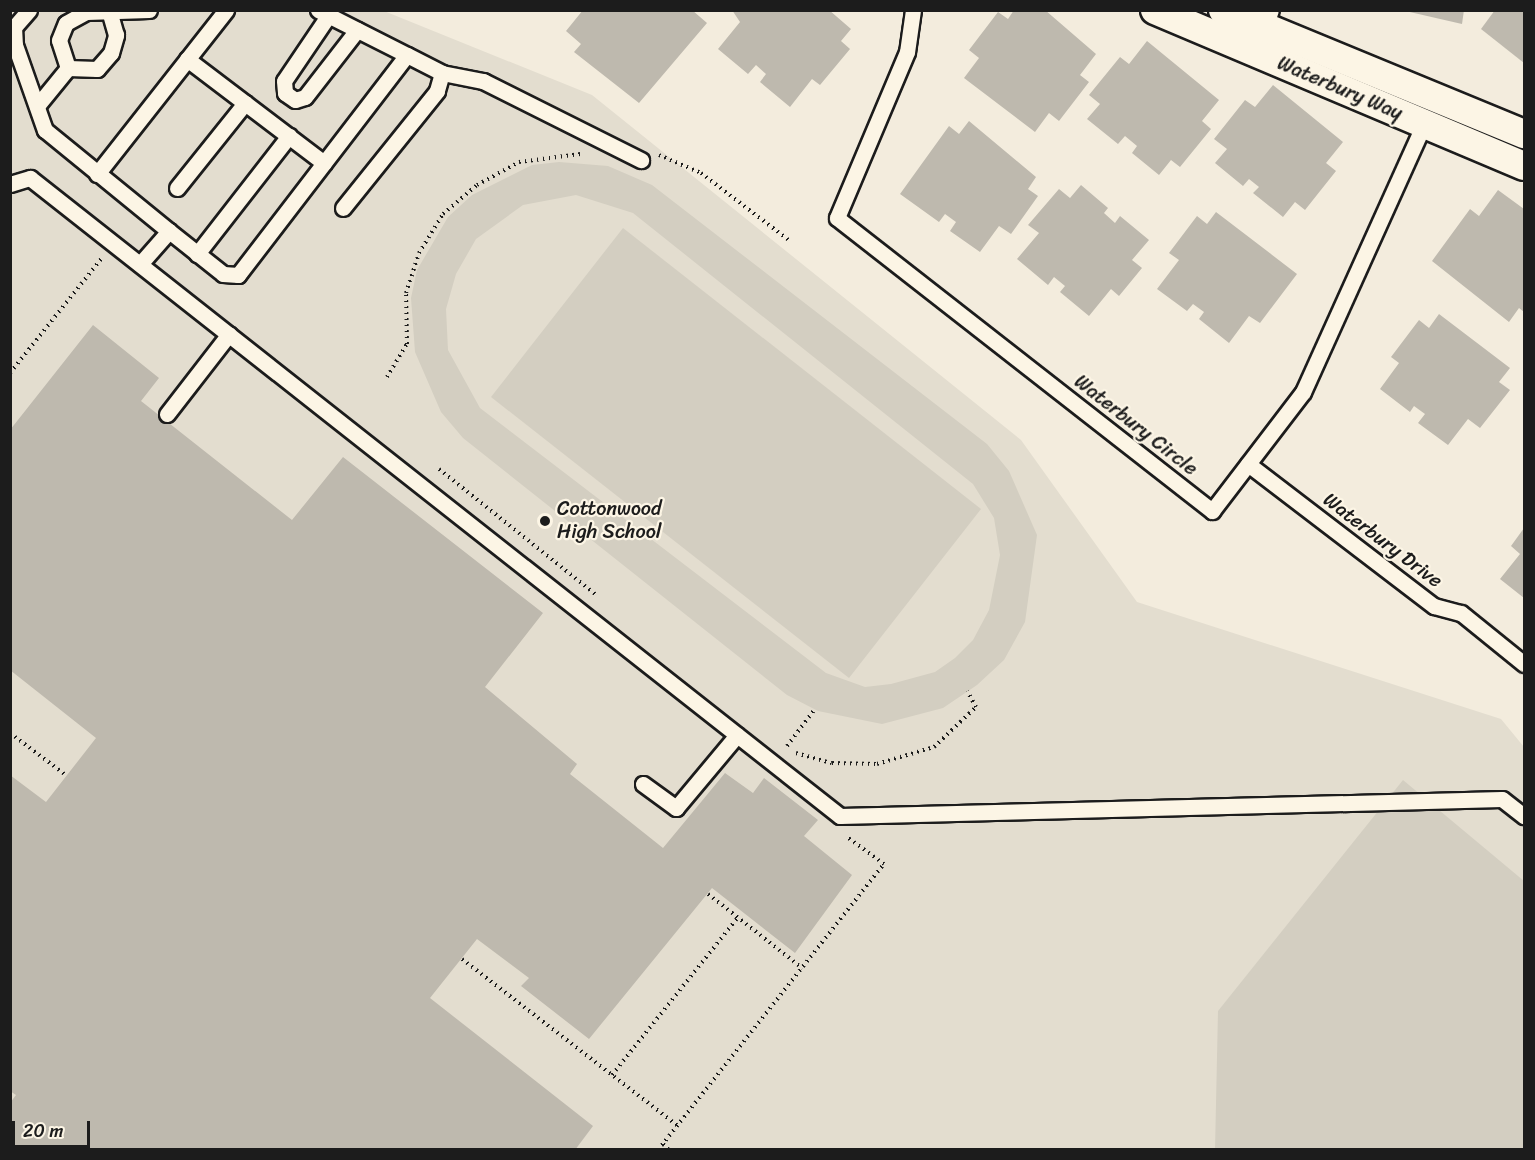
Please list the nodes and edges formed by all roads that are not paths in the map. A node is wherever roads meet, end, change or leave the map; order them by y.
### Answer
1 (29, 10) edge
2 (149, 10) edge
3 (226, 10) edge
4 (913, 10) edge
5 (1155, 10) edge
6 (1223, 10) edge
7 (109, 12) edge
8 (323, 13) edge
9 (357, 30) junction
10 (1264, 30) edge
11 (407, 55) junction
12 (187, 59) junction
13 (68, 68) junction
14 (442, 73) junction
15 (245, 103) junction
16 (37, 106) junction
17 (1430, 110) junction
18 (1524, 135) edge
19 (289, 136) junction
20 (645, 155) road end
21 (324, 163) junction
22 (1524, 166) edge
23 (97, 174) junction
24 (10, 184) edge
25 (177, 188) dead end
26 (343, 208) dead end
27 (169, 231) junction
28 (197, 254) junction
29 (140, 264) junction
30 (229, 334) junction
31 (166, 414) dead end
32 (1248, 464) junction
33 (1524, 664) edge
34 (737, 735) junction
35 (643, 784) dead end
36 (1524, 816) edge

1 - 16 lane
2 - 7 lane
3 - 12 lane
4 - 32 lane, Waterbury Circle
5 - 10 street, Waterbury Way
6 - 10 street, Waterbury Way
7 - 13 lane
7 - 13 lane
8 - 9 lane
8 - 9 lane
9 - 11 lane
10 - 17 street, Waterbury Way
11 - 14 lane
11 - 21 lane
12 - 15 lane
12 - 23 lane
13 - 16 lane
14 - 20 lane
14 - 26 lane
15 - 19 lane
15 - 25 lane
16 - 23 lane
17 - 18 street, Waterbury Way
17 - 22 street, Waterbury Way
17 - 32 lane, Waterbury Circle
19 - 21 lane
19 - 28 lane
21 - 28 lane
23 - 27 lane
24 - 29 lane
27 - 28 lane
27 - 29 lane
29 - 30 lane
30 - 31 lane
30 - 34 lane
32 - 33 lane, Waterbury Drive
34 - 35 lane
34 - 36 lane

